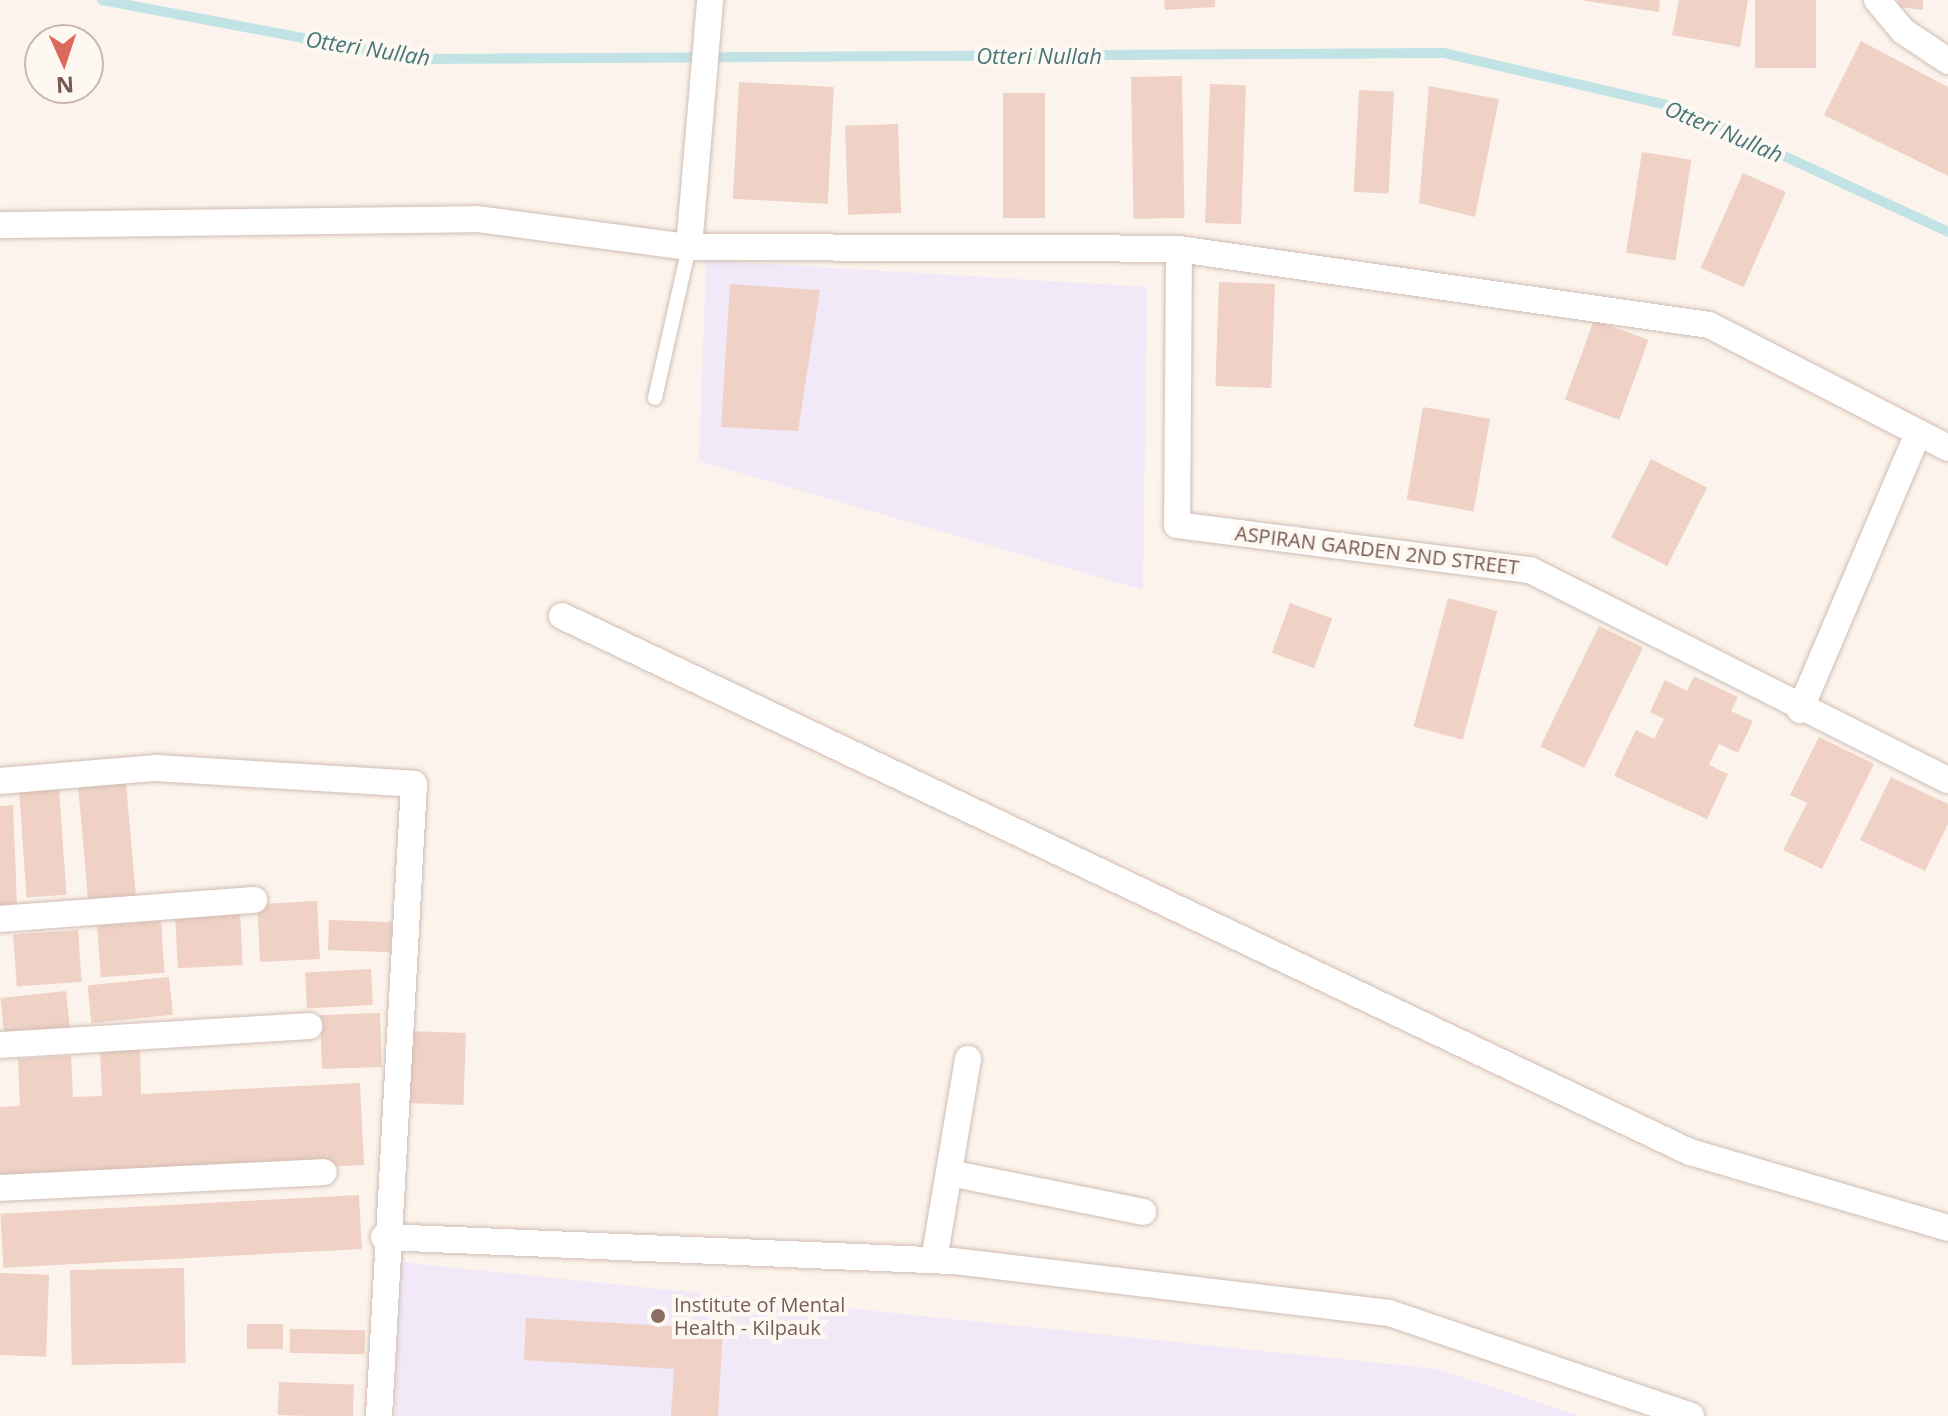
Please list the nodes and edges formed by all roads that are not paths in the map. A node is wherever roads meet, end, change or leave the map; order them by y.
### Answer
1 (1877, 0) edge
2 (709, 12) edge
3 (1948, 61) edge
4 (2, 225) edge
5 (689, 247) junction
6 (1179, 249) junction
7 (655, 398) dead end
8 (1918, 433) junction
9 (1948, 448) edge
10 (562, 616) dead end
11 (1800, 710) junction
12 (1948, 780) edge
13 (0, 781) edge
14 (254, 900) dead end
15 (0, 919) edge
16 (309, 1026) dead end
17 (0, 1045) edge
18 (968, 1059) dead end
19 (324, 1172) dead end
20 (950, 1173) junction
21 (0, 1188) edge
22 (1143, 1212) dead end
23 (1948, 1228) edge
24 (384, 1237) junction
25 (934, 1260) junction
26 (379, 1416) edge
27 (1691, 1416) edge

1 - 3 street
2 - 5 street
4 - 5 street
5 - 6 street
5 - 7 lane
6 - 8 street
6 - 11 street, ASPIRAN GARDEN 2ND STREET
8 - 9 street
8 - 11 street
10 - 23 street
11 - 12 street, ASPIRAN GARDEN 2ND STREET
13 - 24 street
14 - 15 street
16 - 17 street
18 - 20 street
19 - 21 street
20 - 22 street
20 - 25 street
24 - 25 street
24 - 26 street
25 - 27 street

